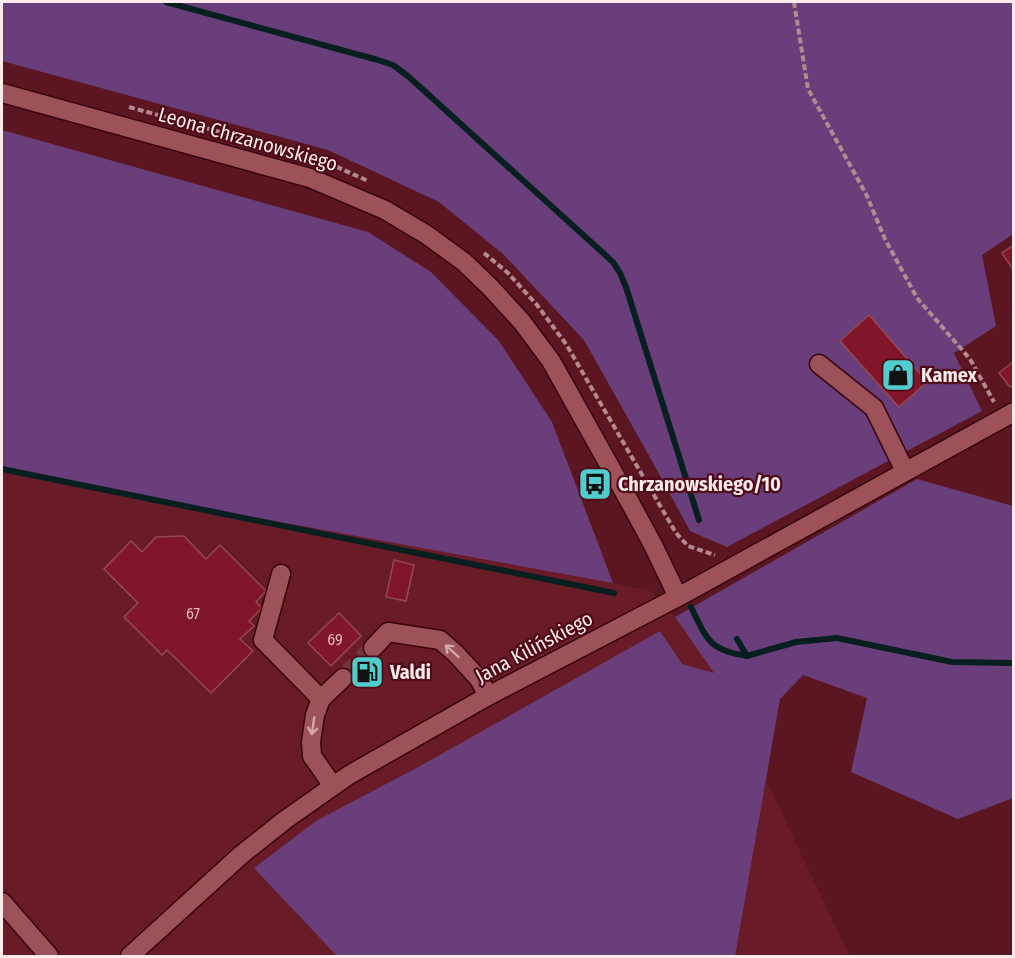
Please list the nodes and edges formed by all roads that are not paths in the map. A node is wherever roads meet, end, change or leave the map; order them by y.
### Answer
1 (2, 93) edge
2 (819, 364) dead end
3 (1002, 418) edge
4 (905, 471) junction
5 (281, 574) dead end
6 (678, 597) junction
7 (373, 648) tunnel mouth
8 (343, 678) tunnel mouth
9 (488, 696) junction
10 (321, 699) junction
11 (333, 786) junction
12 (2, 902) edge
13 (48, 957) edge
14 (130, 957) edge

1 - 6 street, Leona Chrzanowskiego
2 - 4 street
3 - 4 street, Jana Kilińskiego
4 - 6 street, Jana Kilińskiego
5 - 10 street
6 - 9 street, Jana Kilińskiego
9 -> 7 street
8 - 10 street
9 - 11 street, Jana Kilińskiego
10 -> 11 street
11 - 14 street, Jana Kilińskiego
12 - 13 street

